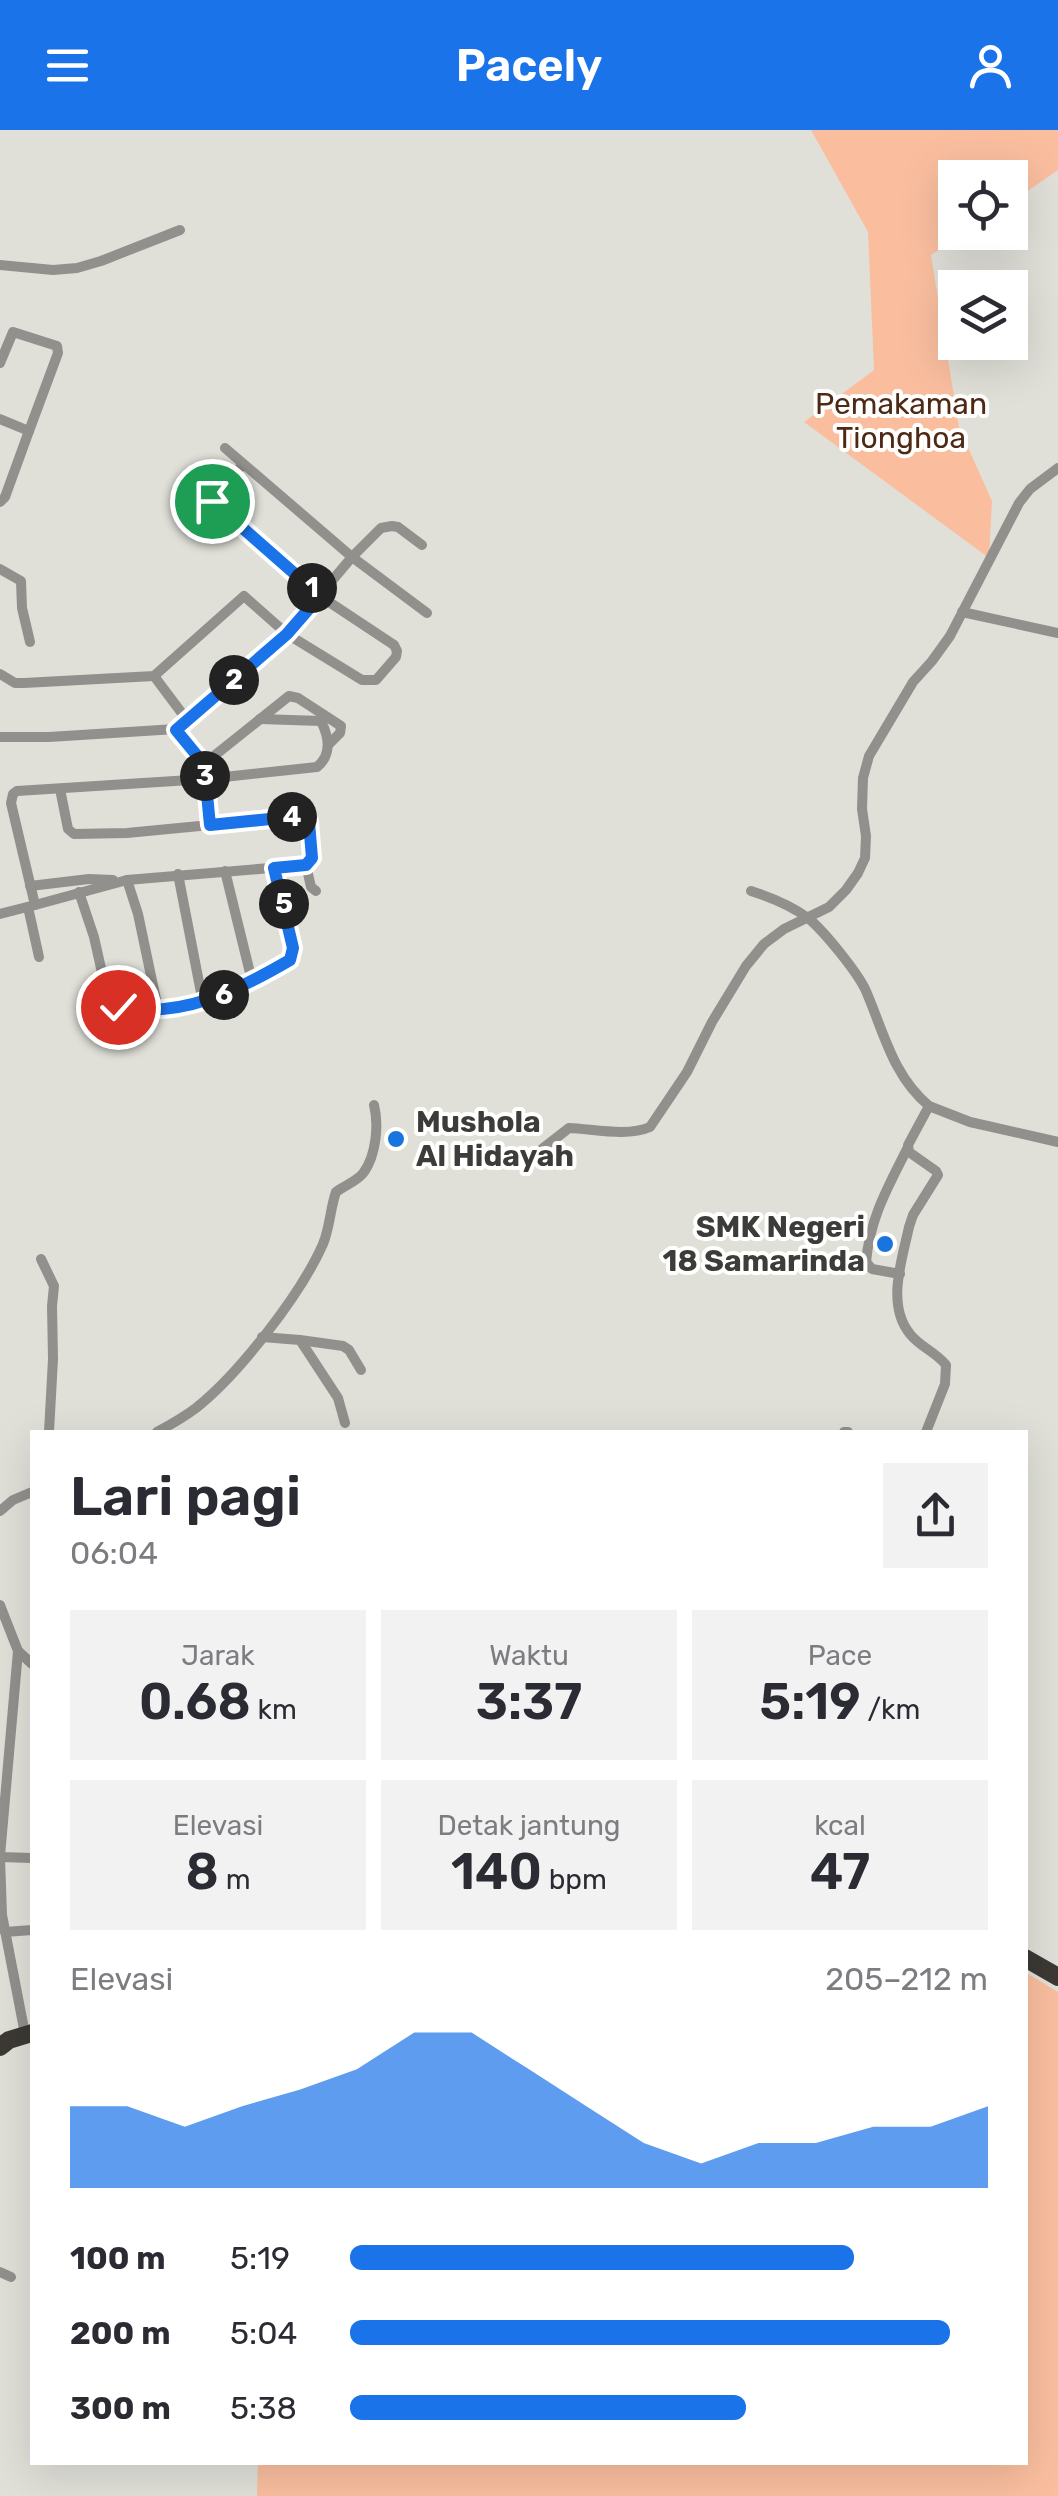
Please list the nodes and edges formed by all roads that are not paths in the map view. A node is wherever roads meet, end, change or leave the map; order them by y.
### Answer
1 (180, 230) dead end
2 (0, 265) edge
3 (0, 363) edge
4 (0, 420) edge
5 (29, 430) junction
6 (225, 448) dead end
7 (243, 464) junction
8 (1058, 468) edge
9 (0, 502) edge
10 (422, 545) dead end
11 (352, 558) junction
12 (0, 569) edge
13 (320, 596) junction
14 (962, 612) junction
15 (427, 613) dead end
16 (1058, 633) edge
17 (287, 634) junction
18 (30, 642) dead end
19 (0, 674) edge
20 (154, 676) junction
21 (323, 718) junction
22 (259, 719) junction
23 (187, 720) junction
24 (176, 730) junction
25 (0, 737) edge
26 (204, 764) junction
27 (206, 779) junction
28 (60, 789) junction
29 (210, 825) junction
30 (306, 865) junction
31 (274, 868) junction
32 (225, 871) junction
33 (178, 874) junction
34 (126, 881) junction
35 (30, 886) junction
36 (316, 891) dead end
37 (79, 892) junction
38 (752, 892) dead end
39 (31, 906) junction
40 (0, 914) edge
41 (808, 918) junction
42 (38, 957) dead end
43 (252, 981) junction
44 (204, 1002) junction
45 (158, 1009) junction
46 (374, 1105) dead end
47 (928, 1106) junction
48 (1058, 1142) edge
49 (542, 1149) dead end
50 (907, 1150) junction
51 (40, 1259) dead end
52 (900, 1274) junction
53 (262, 1337) junction
54 (300, 1340) junction
55 (360, 1370) dead end
56 (345, 1423) dead end
57 (49, 1430) edge
58 (160, 1430) edge
59 (927, 1430) edge
60 (30, 1493) edge
61 (0, 1511) edge
62 (0, 1605) edge
63 (18, 1650) junction
64 (30, 1662) edge
65 (2, 1794) edge
66 (0, 1857) edge
67 (30, 1858) edge
68 (30, 1930) edge
69 (5, 1932) junction
70 (1028, 1960) edge
71 (1058, 1977) edge
72 (29, 2034) edge
73 (0, 2048) edge

1 - 2 street
3 - 5 street
4 - 5 street
5 - 9 street
6 - 7 street
7 - 11 street
7 - 13 street
8 - 14 street
10 - 11 street
11 - 13 street
11 - 15 street
12 - 18 street
13 - 17 street
13 - 17 street
14 - 16 street
14 - 41 street
17 - 20 street
17 - 23 street
19 - 20 street
20 - 23 street
21 - 22 street
21 - 22 street
21 - 27 street
22 - 26 street
23 - 24 street
24 - 25 street
24 - 26 street
26 - 27 street
27 - 28 street
27 - 29 street
28 - 29 street
28 - 35 street
29 - 30 street
30 - 31 street
30 - 36 street
31 - 32 street
31 - 43 street
32 - 33 street
32 - 43 street
33 - 34 street
33 - 44 street
34 - 35 street
34 - 37 street
34 - 45 street
35 - 39 street
37 - 39 street
37 - 45 street
38 - 41 street
39 - 40 street
39 - 42 street
41 - 47 street
41 - 49 street
43 - 44 street
44 - 45 street
46 - 53 street
47 - 48 street
47 - 50 street
50 - 52 street
50 - 52 street
51 - 57 street
52 - 59 street
53 - 54 street
53 - 58 street
54 - 55 street
54 - 56 street
60 - 61 street
62 - 63 street
63 - 64 street
63 - 65 street
65 - 66 street
66 - 67 street
66 - 69 street
68 - 69 street
69 - 72 street
70 - 71 highway
72 - 73 highway

